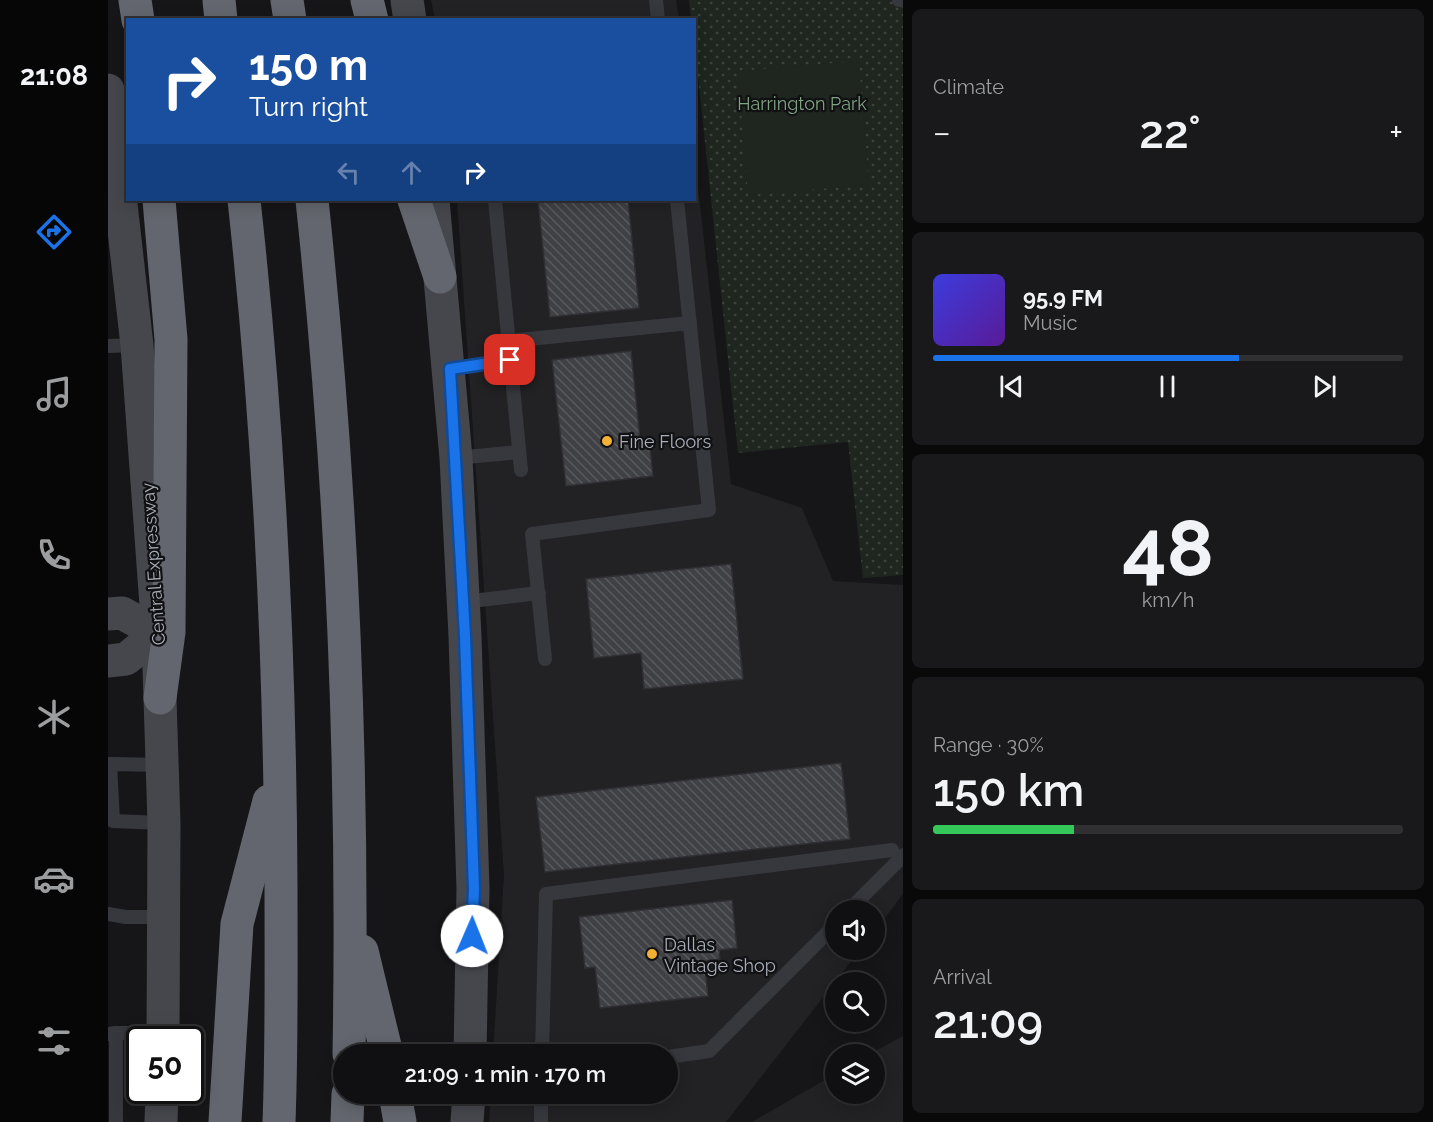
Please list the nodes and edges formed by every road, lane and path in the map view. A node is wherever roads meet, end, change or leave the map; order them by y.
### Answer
1 (135, 0) edge
2 (219, 0) edge
3 (287, 0) edge
4 (367, 0) edge
5 (407, 0) edge
6 (656, 0) edge
7 (138, 18) edge
8 (221, 18) edge
9 (290, 18) edge
10 (372, 18) edge
11 (410, 18) edge
12 (658, 18) edge
13 (108, 90) edge
14 (112, 155) edge
15 (159, 201) edge
16 (244, 201) edge
17 (312, 201) edge
18 (414, 201) edge
19 (433, 201) edge
20 (495, 201) edge
21 (677, 201) edge
22 (440, 277) junction
23 (690, 323) junction
24 (508, 341) junction
25 (123, 345) edge
26 (510, 360) junction
27 (450, 369) junction
28 (519, 452) junction
29 (456, 458) junction
30 (521, 470) dead end
31 (538, 593) junction
32 (463, 602) junction
33 (108, 614) edge
34 (158, 633) junction
35 (545, 659) dead end
36 (108, 661) edge
37 (160, 698) junction
38 (281, 755) junction
39 (109, 762) edge
40 (162, 765) junction
41 (164, 823) junction
42 (898, 853) edge
43 (858, 900) edge
44 (350, 902) junction
45 (108, 914) edge
46 (163, 917) junction
47 (825, 935) edge
48 (163, 1026) edge
49 (112, 1033) edge
50 (349, 1044) edge
51 (385, 1044) edge
52 (470, 1044) edge
53 (542, 1044) edge
54 (678, 1056) edge
55 (162, 1104) edge
56 (348, 1104) edge
57 (397, 1104) edge
58 (469, 1104) edge
59 (541, 1104) edge
60 (116, 1122) edge
61 (161, 1122) edge
62 (225, 1122) edge
63 (279, 1122) edge
64 (347, 1122) edge
65 (400, 1122) edge
66 (468, 1122) edge
67 (541, 1122) edge

1 - 7 highway
2 - 8 highway
3 - 9 highway
4 - 10 highway
5 - 11 main road
6 - 12 lane
13 - 14 main road, Central Expressway
14 - 25 main road, Central Expressway
15 - 37 highway
16 - 38 highway
17 - 44 highway
18 - 22 highway
19 - 22 main road
20 - 24 lane
21 - 23 lane
22 - 27 main road
23 - 24 lane
23 - 31 lane
24 - 26 lane
25 - 34 main road, Central Expressway
26 - 27 lane
26 - 28 lane
27 - 29 main road
28 - 29 lane
28 - 30 lane
29 - 32 main road
31 - 32 lane
31 - 35 lane
32 - 52 main road
33 - 34 main road
34 - 36 main road
34 - 37 main road, Central Expressway
37 - 40 main road, Central Expressway
38 - 62 highway
38 - 63 highway
39 - 40 lane
39 - 41 lane
40 - 41 main road, Central Expressway
41 - 46 main road, Central Expressway
42 - 43 lane
42 - 53 lane
44 - 50 highway
44 - 51 highway
45 - 46 lane
46 - 48 main road, Central Expressway
47 - 54 lane
49 - 60 lane
55 - 61 main road
56 - 64 highway
57 - 65 highway
58 - 66 main road
59 - 67 lane

